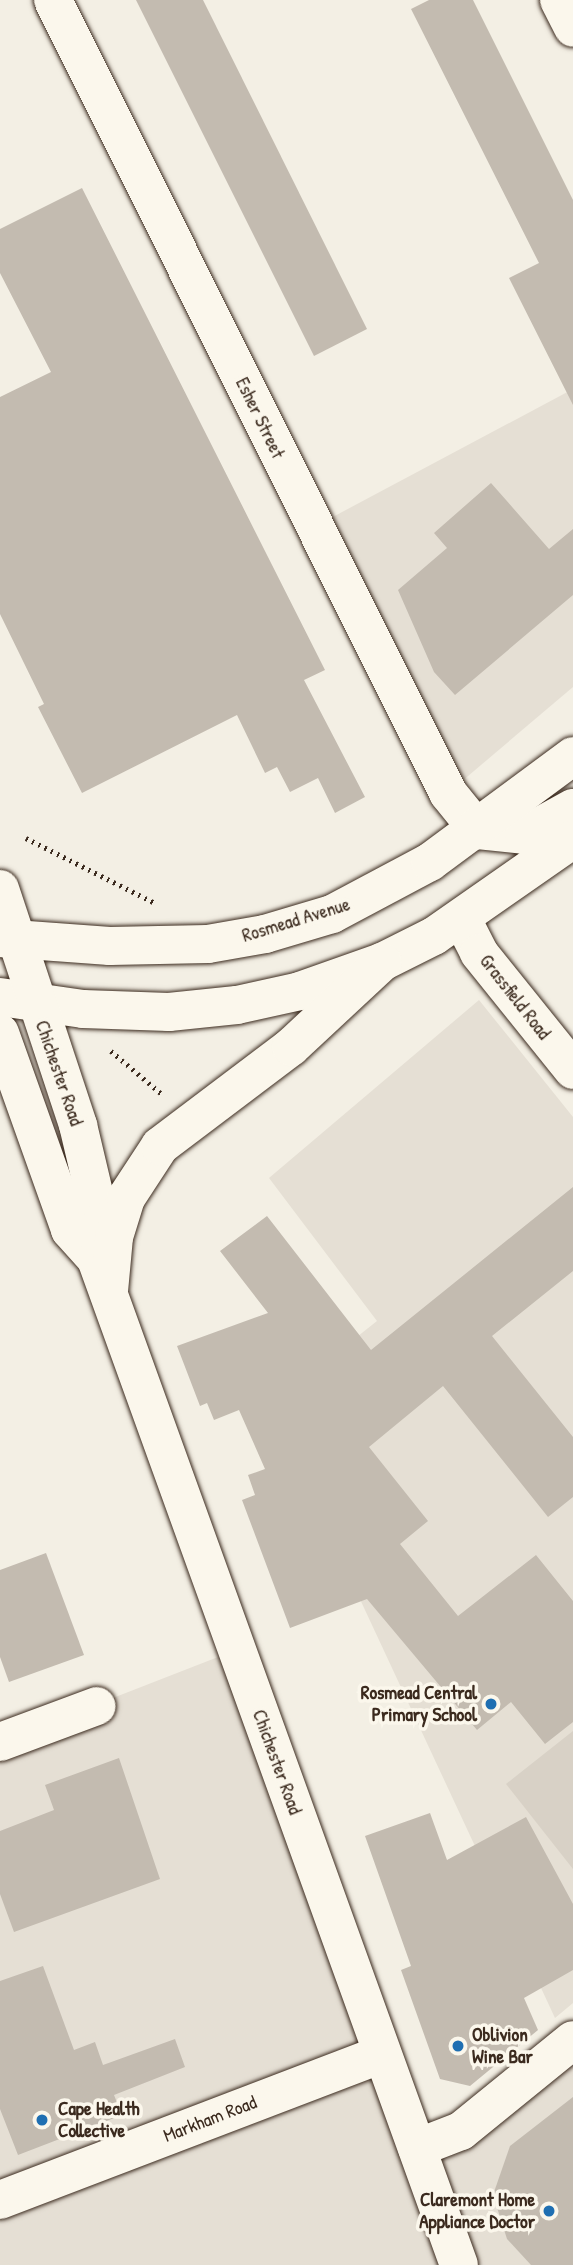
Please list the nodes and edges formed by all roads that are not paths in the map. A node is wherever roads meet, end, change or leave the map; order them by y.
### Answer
1 (52, 0) edge
2 (559, 0) edge
3 (573, 28) edge
4 (573, 756) edge
5 (573, 808) edge
6 (478, 830) junction
7 (573, 839) edge
8 (0, 889) edge
9 (462, 919) junction
10 (8, 939) edge
11 (382, 962) junction
12 (18, 1000) edge
13 (0, 1032) edge
14 (573, 1070) edge
15 (0, 1086) edge
16 (49, 1162) junction
17 (96, 1259) junction
18 (108, 1295) junction
19 (97, 1706) dead end
20 (0, 1742) edge
21 (573, 2040) edge
22 (382, 2054) junction
23 (417, 2148) junction
24 (0, 2200) edge
25 (459, 2265) edge

1 - 6 main road, Esher Street
2 - 3 main road
4 - 6 main road, Rosmead Avenue
5 - 6 main road
6 - 10 main road, Rosmead Avenue
7 - 9 main road
8 - 10 main road, Chichester Road
9 - 11 main road
9 - 14 main road, Grassfield Road
10 - 12 main road, Chichester Road
11 - 12 main road
11 - 18 main road
12 - 17 main road, Chichester Road
13 - 16 main road, Chichester Road
15 - 16 main road
16 - 17 main road, Chichester Road
17 - 18 main road, Chichester Road
18 - 22 main road, Chichester Road
19 - 20 main road
21 - 23 main road
22 - 23 main road, Chichester Road
22 - 24 main road, Markham Road
23 - 25 main road, Chichester Road

